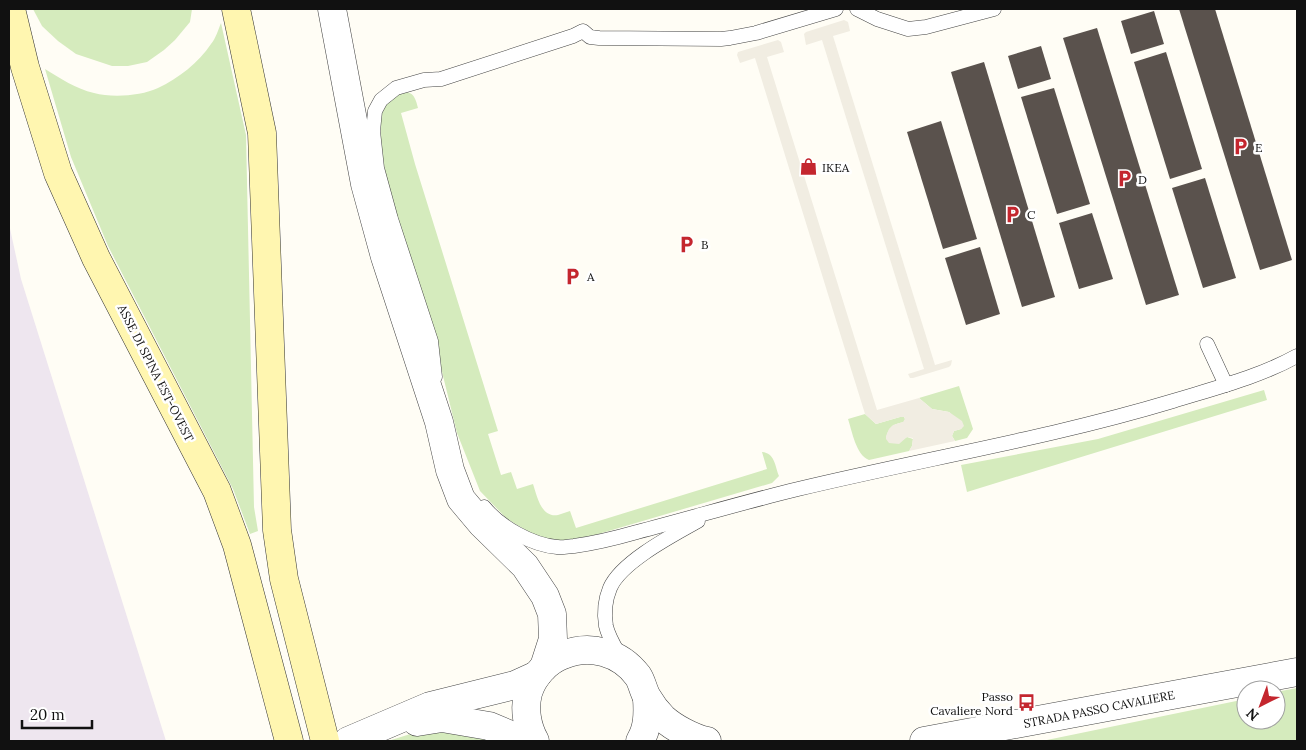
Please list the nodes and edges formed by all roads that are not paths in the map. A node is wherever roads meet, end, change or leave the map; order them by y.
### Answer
1 (11, 9) edge
2 (236, 9) edge
3 (332, 9) edge
4 (836, 9) edge
5 (857, 9) edge
6 (994, 9) edge
7 (1207, 344) dead end
8 (1297, 356) edge
9 (1297, 366) edge
10 (1278, 367) junction
11 (1226, 385) junction
12 (439, 422) junction
13 (714, 512) junction
14 (622, 660) junction
15 (540, 671) junction
16 (1290, 672) edge
17 (647, 698) junction
18 (381, 727) junction
19 (289, 741) edge
20 (332, 741) edge
21 (525, 741) edge
22 (535, 741) edge
23 (640, 741) edge
24 (707, 741) edge
25 (924, 741) edge

1 - 19 main road, ASSE DI SPINA EST-OVEST
2 - 20 main road
3 - 12 street
4 - 12 lane
5 - 6 lane
7 - 11 lane
8 - 10 lane
9 - 10 lane
10 - 11 lane
11 - 13 lane
12 - 13 lane
12 - 15 street
13 - 14 lane
14 - 15 street
14 - 17 street
15 - 18 street
15 - 22 street
16 - 25 street, STRADA PASSO CAVALIERE
17 - 23 street
17 - 24 street
18 - 20 street
18 - 21 street

